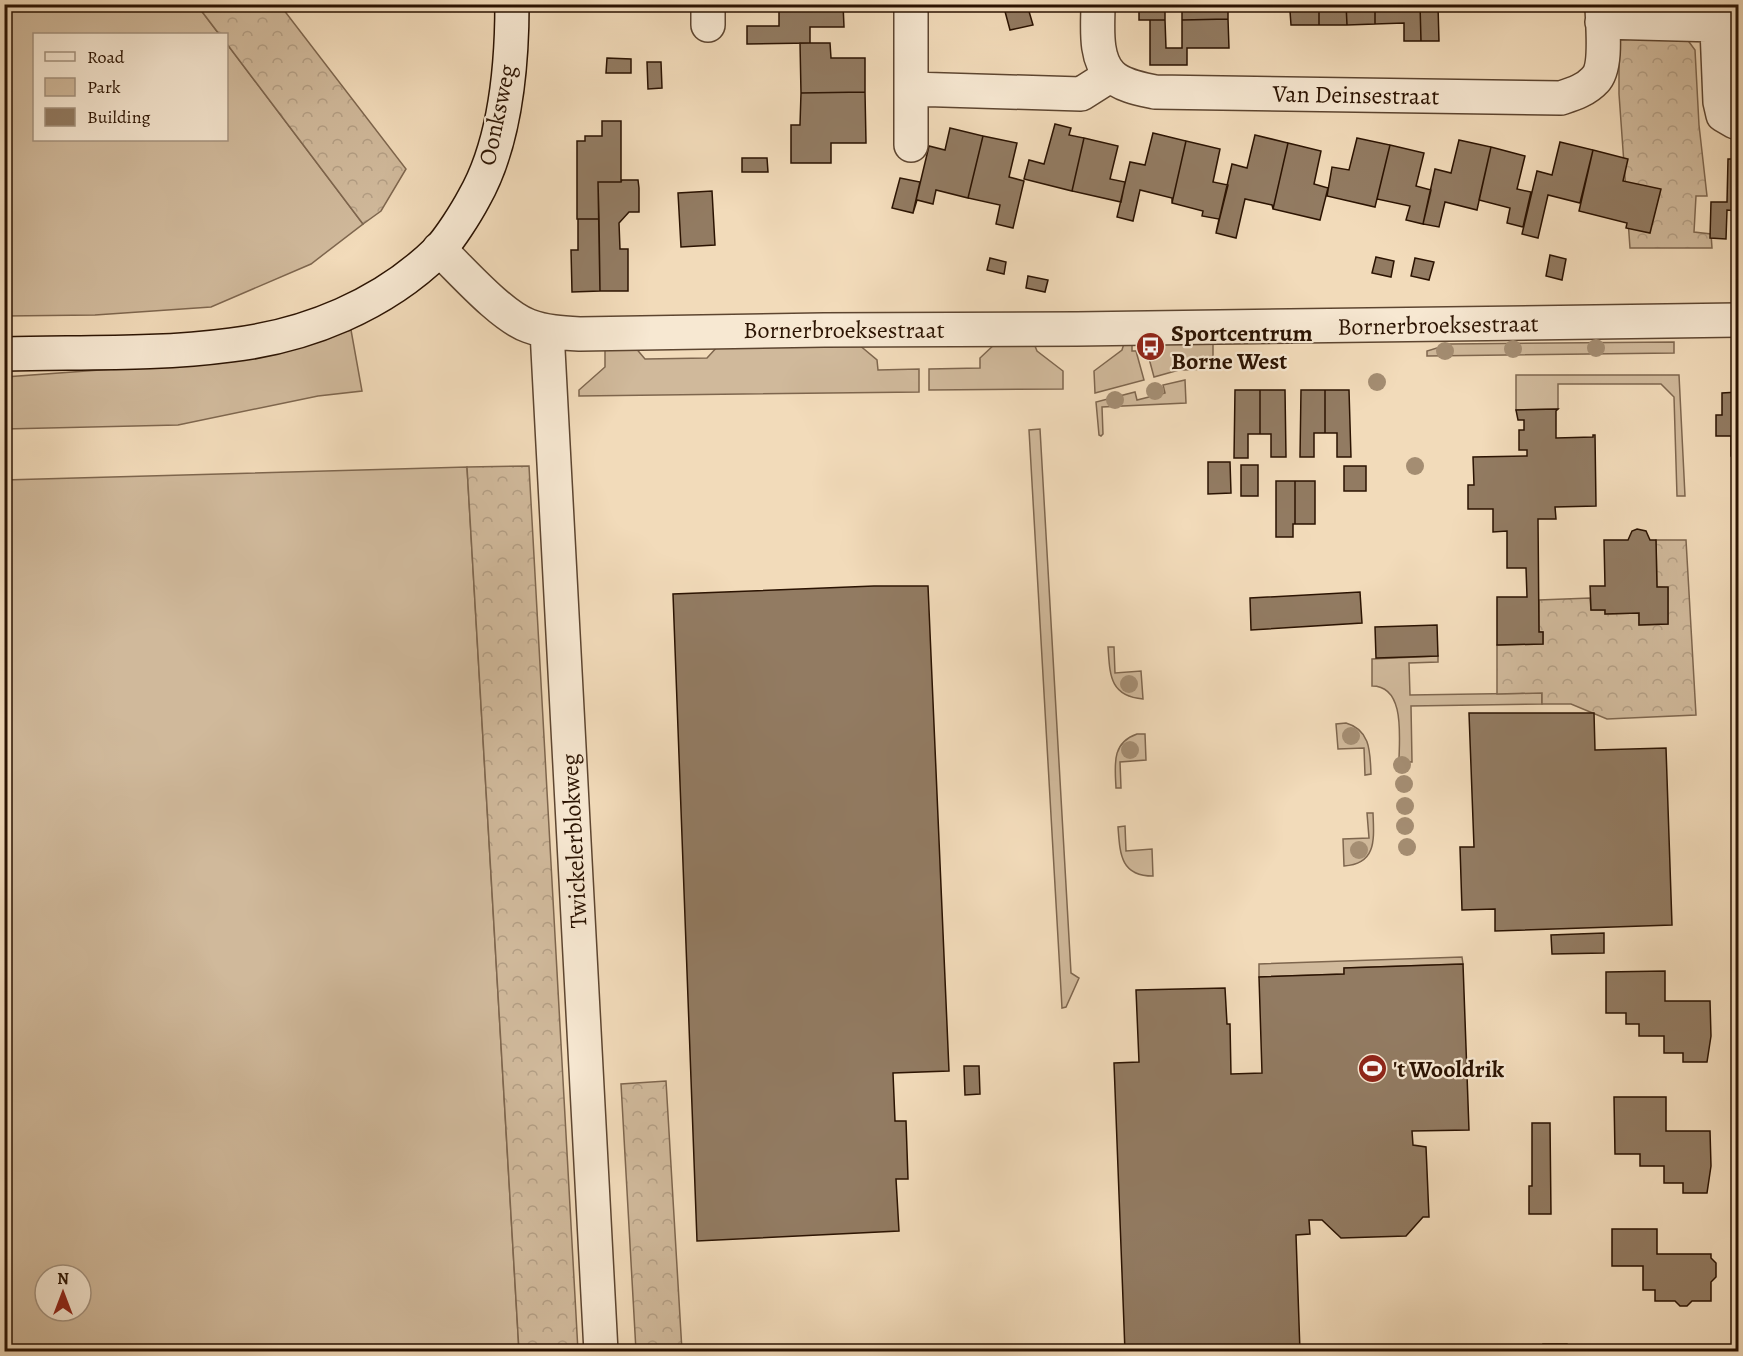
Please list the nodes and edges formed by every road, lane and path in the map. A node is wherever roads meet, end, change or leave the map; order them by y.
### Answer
1 (512, 4) edge
2 (911, 4) edge
3 (1098, 4) edge
4 (1602, 13) edge
5 (1716, 15) edge
6 (1111, 75) junction
7 (911, 89) junction
8 (1738, 123) edge
9 (911, 145) dead end
10 (439, 249) junction
11 (1738, 320) edge
12 (547, 331) junction
13 (4, 354) edge
14 (601, 1352) edge

1 - 10 street, Oonksweg
2 - 7 street
3 - 6 street
4 - 5 street
4 - 6 street, Van Deinsestraat
5 - 8 street
6 - 7 street
7 - 9 street
10 - 12 street, Bornerbroeksestraat
10 - 13 street
11 - 12 street, Bornerbroeksestraat
12 - 14 street, Twickelerblokweg

